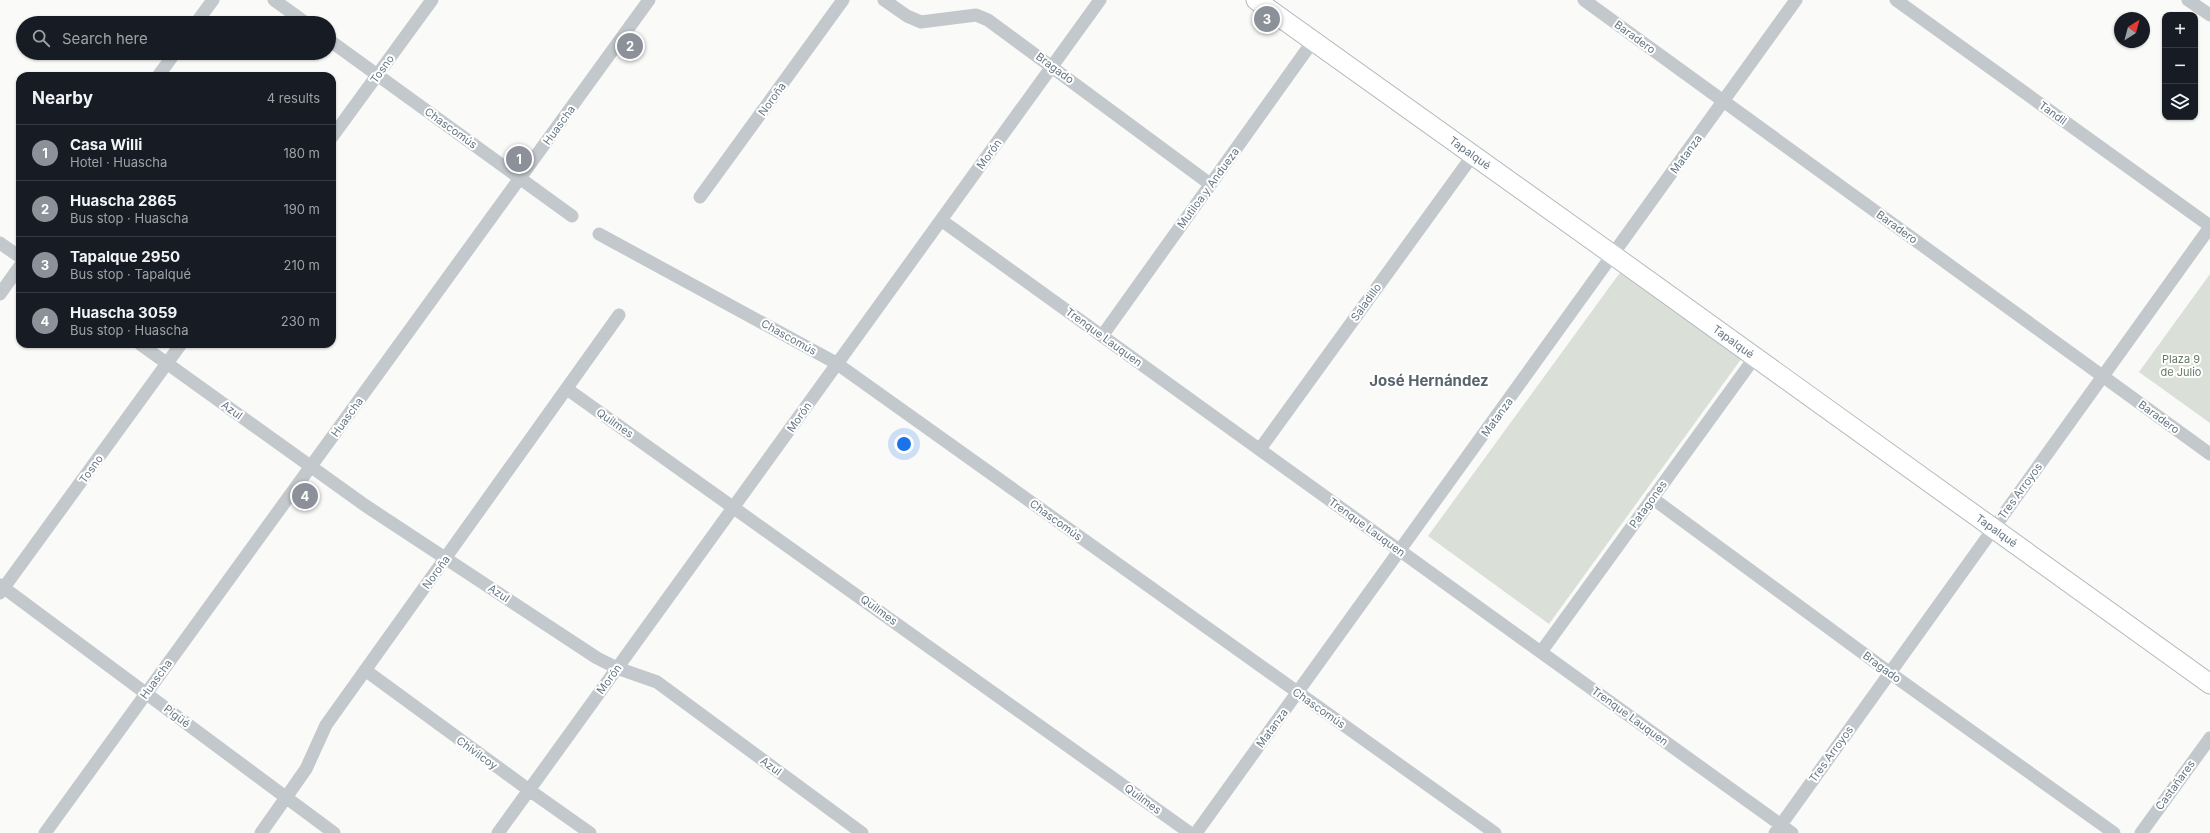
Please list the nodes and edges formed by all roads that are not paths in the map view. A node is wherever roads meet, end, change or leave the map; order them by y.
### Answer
1 (213, 0) edge
2 (274, 0) edge
3 (432, 0) edge
4 (649, 0) edge
5 (844, 0) edge
6 (884, 0) edge
7 (1100, 0) edge
8 (1256, 0) edge
9 (1584, 0) edge
10 (1796, 0) edge
11 (1896, 0) edge
12 (2188, 0) edge
13 (2210, 15) edge
14 (201, 16) edge
15 (296, 16) edge
16 (1313, 41) junction
17 (336, 45) edge
18 (169, 60) edge
19 (1052, 66) junction
20 (161, 72) edge
21 (377, 75) junction
22 (1724, 102) junction
23 (336, 131) edge
24 (1473, 155) junction
25 (520, 178) junction
26 (1210, 184) junction
27 (700, 198) dead end
28 (572, 216) dead end
29 (941, 220) junction
30 (2210, 226) edge
31 (599, 234) dead end
32 (0, 243) edge
33 (1613, 254) junction
34 (16, 255) edge
35 (16, 272) edge
36 (0, 294) edge
37 (619, 315) dead end
38 (1102, 336) junction
39 (146, 348) edge
40 (178, 348) edge
41 (1755, 357) junction
42 (167, 363) junction
43 (836, 364) junction
44 (2103, 376) junction
45 (567, 389) junction
46 (1260, 449) junction
47 (2210, 454) edge
48 (310, 467) junction
49 (1652, 498) junction
50 (734, 507) junction
51 (1993, 528) junction
52 (1400, 551) junction
53 (446, 557) junction
54 (1, 589) edge
55 (1541, 652) junction
56 (617, 668) junction
57 (365, 670) junction
58 (1890, 672) junction
59 (2210, 684) edge
60 (146, 693) junction
61 (1297, 693) junction
62 (2210, 738) edge
63 (529, 790) junction
64 (287, 798) junction
65 (847, 829) edge
66 (1778, 829) edge
67 (44, 833) edge
68 (261, 833) edge
69 (334, 833) edge
70 (498, 833) edge
71 (590, 833) edge
72 (862, 833) edge
73 (1190, 833) edge
74 (1196, 833) edge
75 (1495, 833) edge
76 (1792, 833) edge
77 (2114, 833) edge
78 (2141, 833) edge

1 - 14 street
2 - 15 street
3 - 21 street, Tosno
4 - 25 street, Huascha
5 - 27 street, Noroña
6 - 19 street, Bragado
7 - 19 street, Morón
8 - 16 main road, Tapalqué
9 - 22 street, Baradero
10 - 22 street, Matanza
11 - 30 street, Tandil
12 - 13 street
16 - 24 main road, Tapalqué
16 - 26 street, Mutiloa y Andueza
17 - 21 street, Chascomús
18 - 20 street
19 - 26 street, Bragado
19 - 29 street, Morón
21 - 23 street, Tosno
21 - 25 street, Chascomús
22 - 33 street, Matanza
22 - 44 street, Baradero
24 - 33 main road, Tapalqué
24 - 46 street, Saladillo
25 - 28 street, Chascomús
25 - 48 street, Huascha
26 - 38 street, Mutiloa y Andueza
29 - 38 street, Trenque Lauquen
29 - 43 street, Morón
30 - 44 street, Tres Arroyos
31 - 43 street, Chascomús
32 - 34 street
33 - 41 main road, Tapalqué
33 - 52 street, Matanza
35 - 36 street
37 - 45 street, Noroña
38 - 46 street, Trenque Lauquen
39 - 42 street, Azul
40 - 42 street, Tosno
41 - 49 street, Patagones
41 - 51 main road, Tapalqué
42 - 48 street, Azul
42 - 54 street, Tosno
43 - 50 street, Morón
43 - 61 street, Chascomús
44 - 47 street, Baradero
44 - 51 street, Tres Arroyos
45 - 50 street, Quilmes
45 - 53 street, Noroña
46 - 52 street, Trenque Lauquen
48 - 53 street, Azul
48 - 60 street, Huascha
49 - 55 street, Patagones
49 - 58 street, Bragado
50 - 56 street, Morón
50 - 73 street, Quilmes
51 - 58 street, Tres Arroyos
51 - 59 main road, Tapalqué
52 - 55 street, Trenque Lauquen
52 - 61 street, Matanza
53 - 56 street, Azul
53 - 57 street, Noroña
54 - 60 street, Pigüé
55 - 66 street, Trenque Lauquen
56 - 63 street, Morón
56 - 65 street, Azul
57 - 63 street, Chivilcoy
57 - 64 street, Noroña
58 - 66 street, Tres Arroyos
58 - 77 street, Bragado
60 - 64 street, Pigüé
60 - 67 street, Huascha
61 - 74 street, Matanza
61 - 75 street, Chascomús
62 - 78 street, Castañares
63 - 70 street, Morón
63 - 71 street, Chivilcoy
64 - 68 street, Noroña
64 - 69 street, Pigüé
65 - 72 street, Azul
66 - 76 street, Trenque Lauquen

